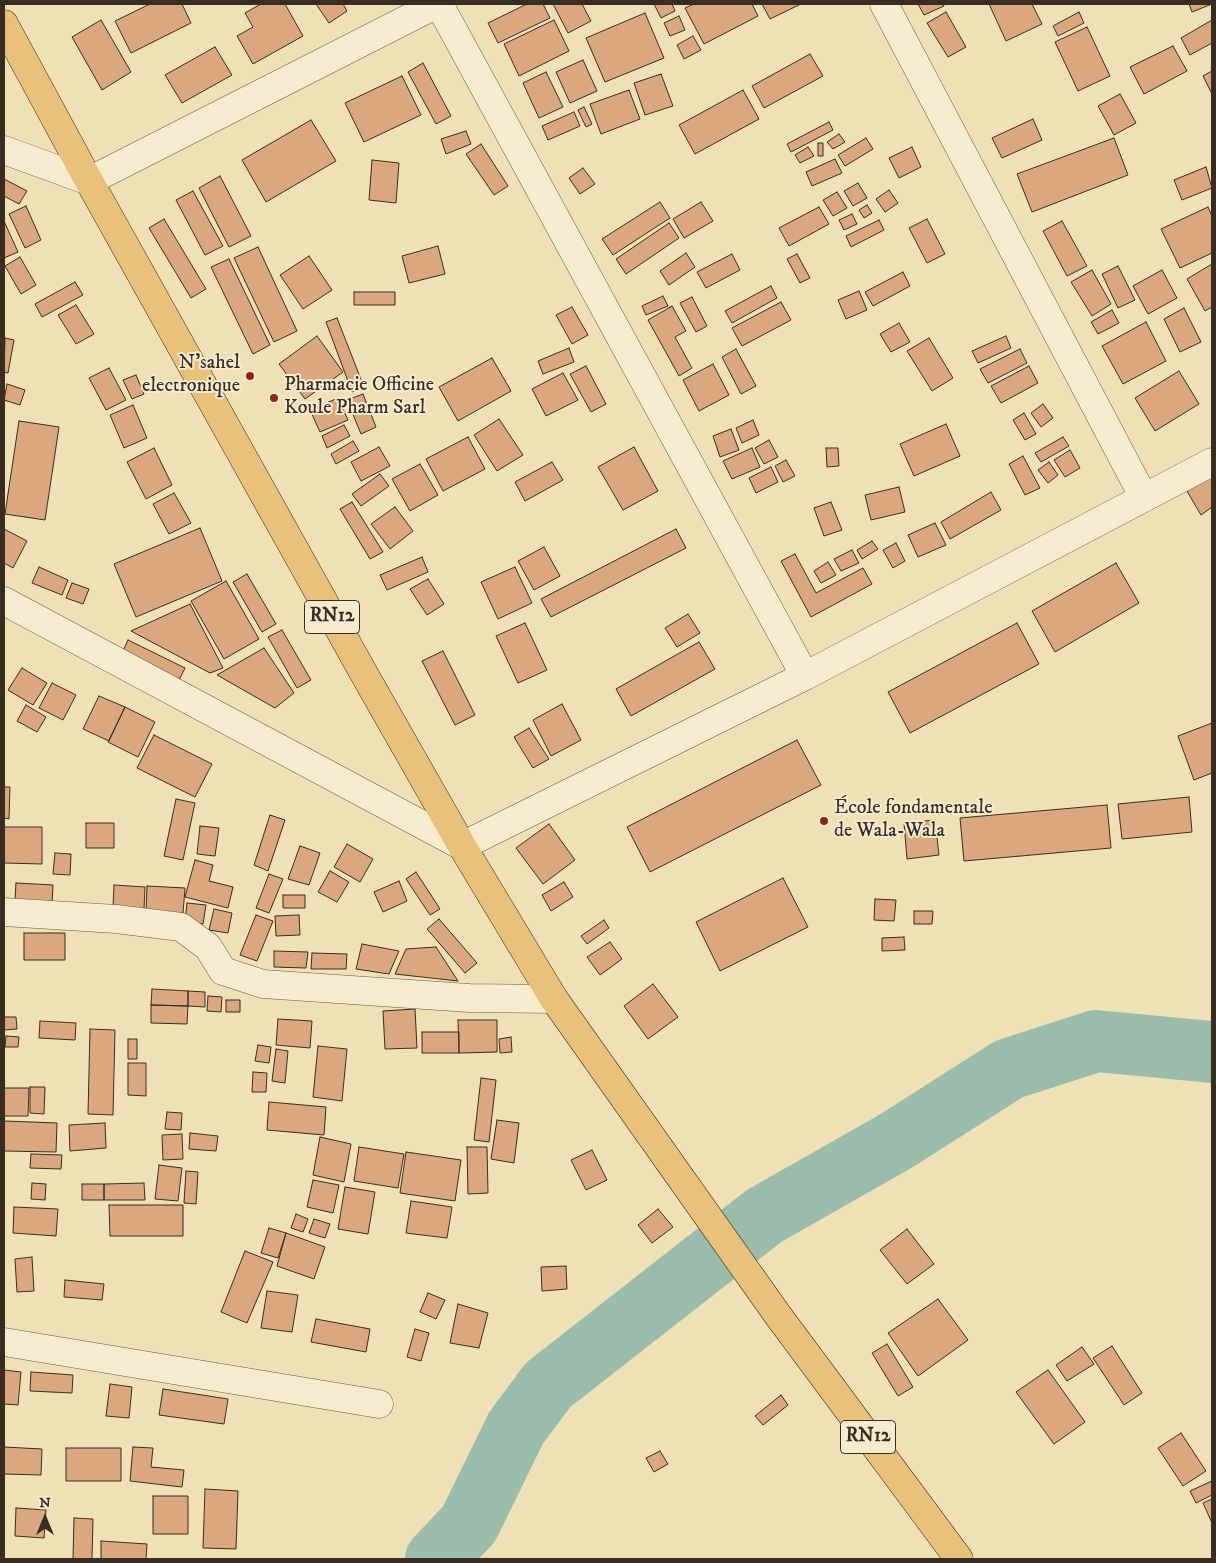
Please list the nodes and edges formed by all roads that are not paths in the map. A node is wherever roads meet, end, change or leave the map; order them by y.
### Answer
1 (438, 4) edge
2 (884, 4) edge
3 (4, 24) edge
4 (4, 150) edge
5 (88, 181) junction
6 (1212, 462) edge
7 (1144, 498) junction
8 (4, 601) edge
9 (805, 676) junction
10 (462, 846) junction
11 (4, 912) edge
12 (554, 999) junction
13 (4, 1342) edge
14 (379, 1404) dead end
15 (959, 1559) edge

1 - 5 street
1 - 9 street
2 - 7 street
3 - 5 main road, RN12
4 - 5 street
5 - 10 main road, RN12
6 - 7 street
7 - 9 street
8 - 10 street
9 - 10 street
10 - 12 main road, RN12
11 - 12 street
12 - 15 main road, RN12
13 - 14 street

